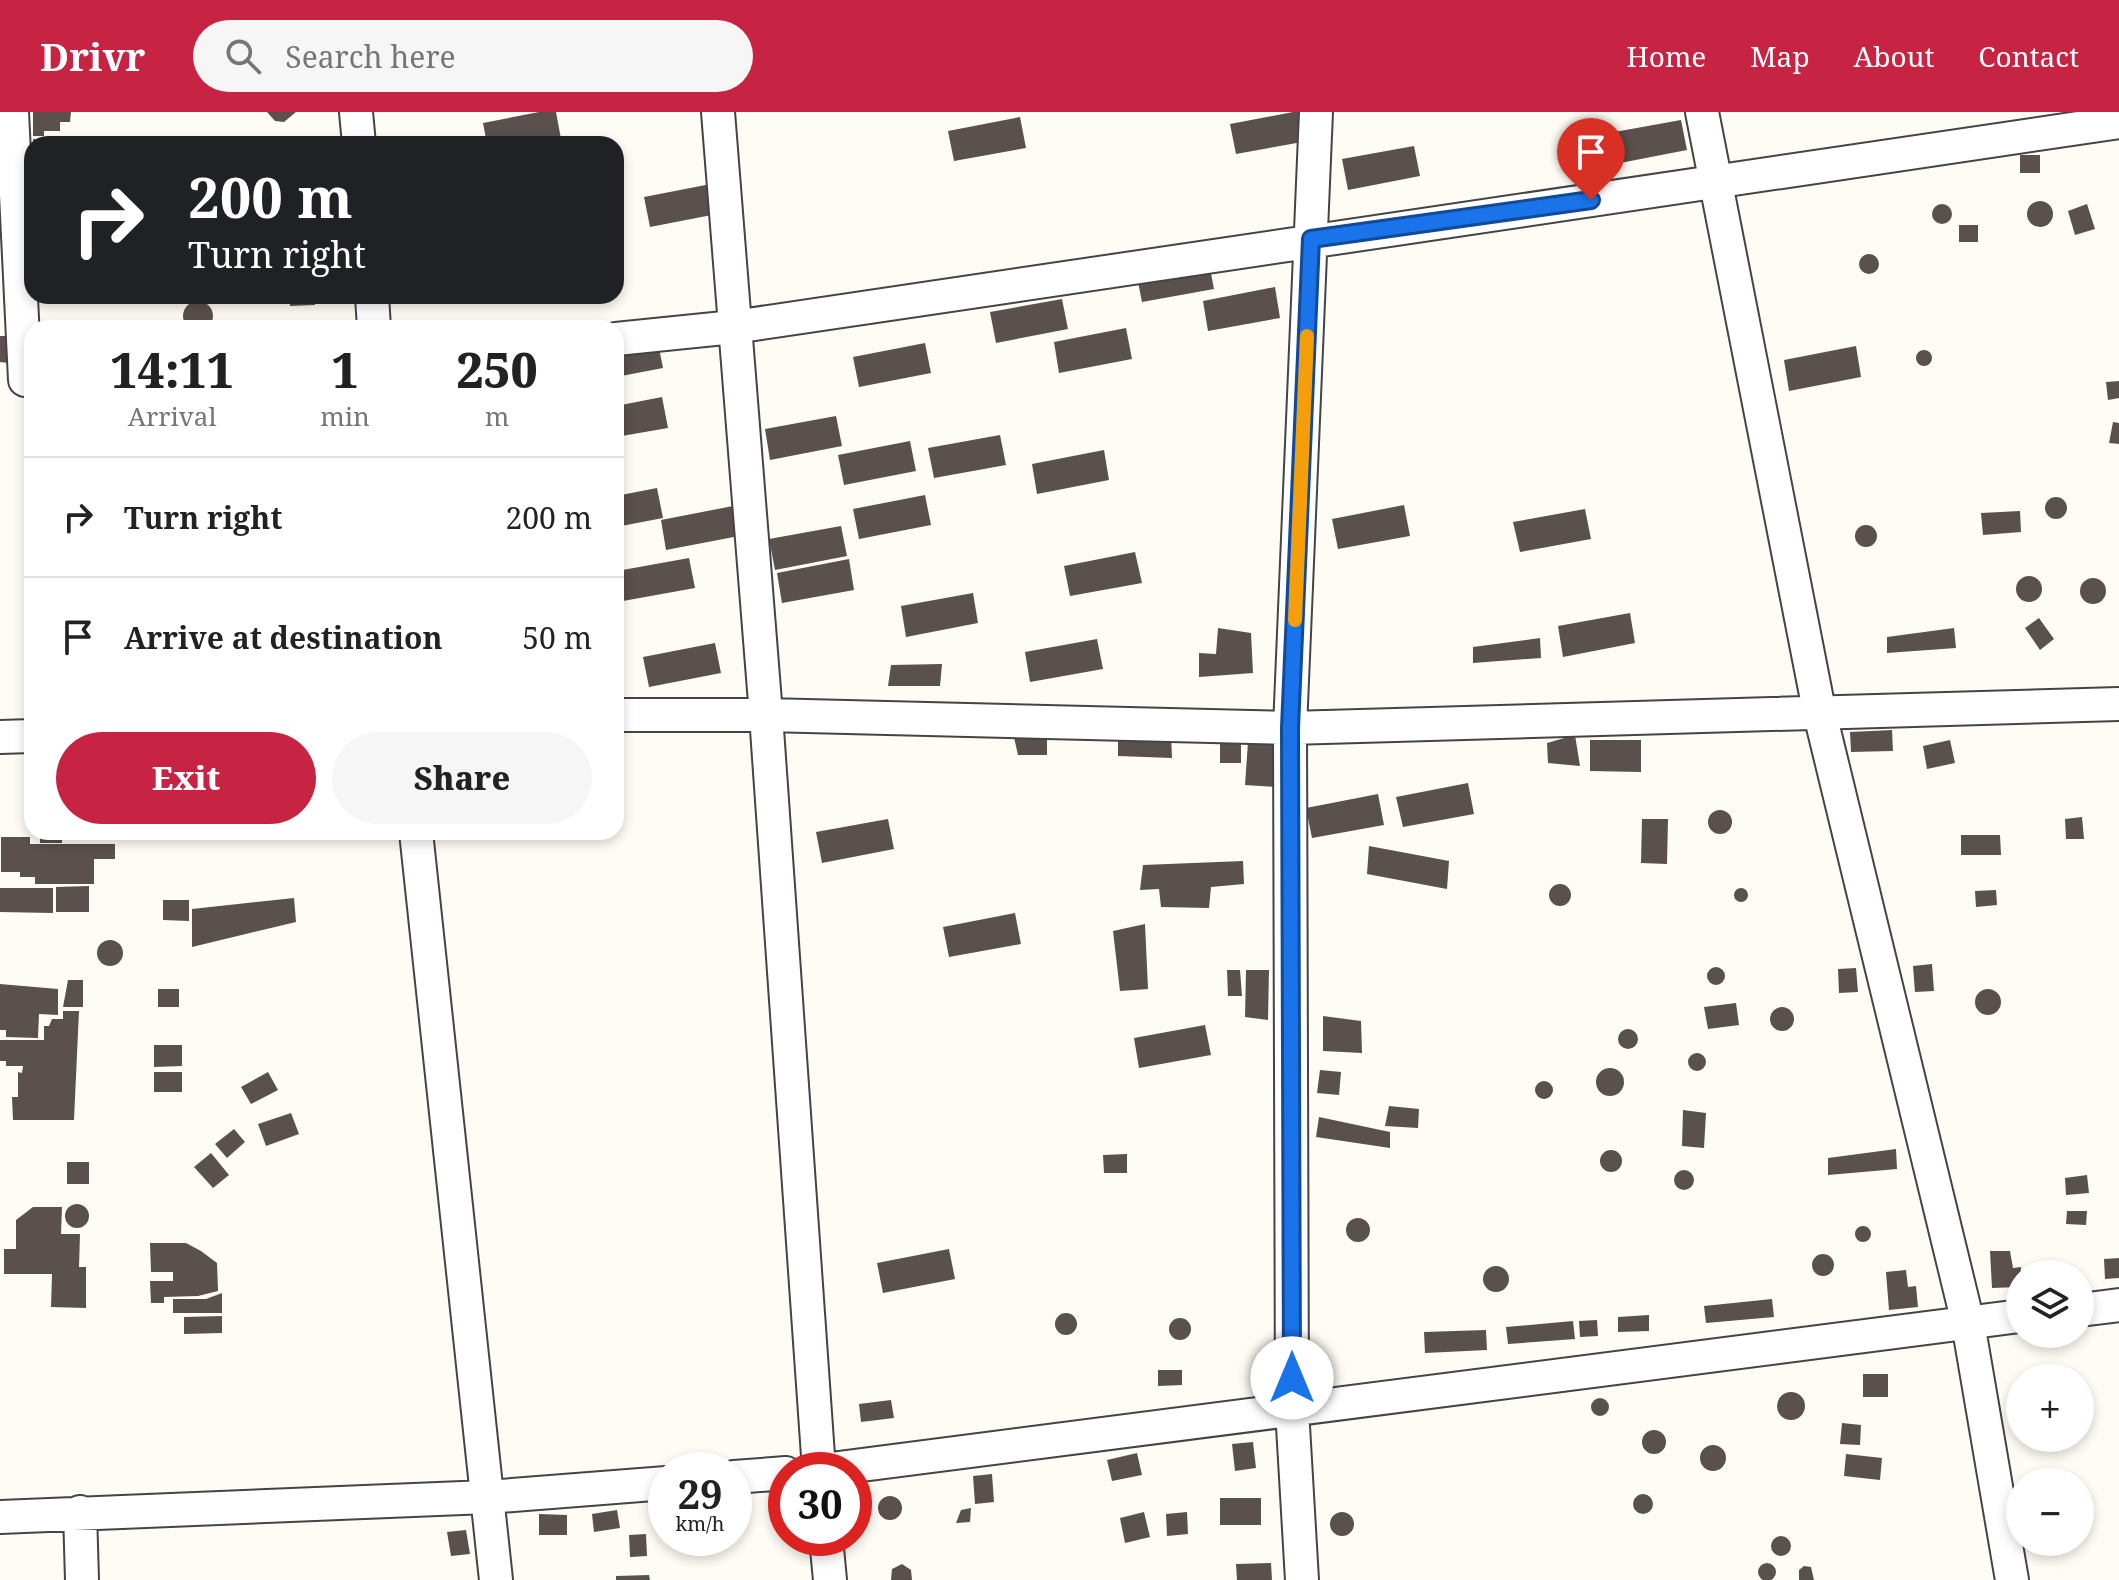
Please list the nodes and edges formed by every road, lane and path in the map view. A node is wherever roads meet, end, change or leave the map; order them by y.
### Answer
1 (12, 112) edge
2 (356, 112) edge
3 (718, 112) edge
4 (1316, 112) edge
5 (1702, 112) edge
6 (2119, 122) edge
7 (358, 136) edge
8 (1716, 183) junction
9 (1311, 239) junction
10 (734, 327) junction
11 (624, 338) edge
12 (19, 380) edge
13 (2119, 704) edge
14 (1819, 710) junction
15 (624, 715) edge
16 (766, 715) junction
17 (1290, 728) junction
18 (24, 736) edge
19 (0, 737) edge
20 (417, 840) edge
21 (2119, 1305) edge
22 (2094, 1308) edge
23 (2006, 1318) edge
24 (1968, 1323) junction
25 (1292, 1409) junction
26 (820, 1452) edge
27 (872, 1463) edge
28 (648, 1484) edge
29 (487, 1497) junction
30 (80, 1512) junction
31 (0, 1517) edge
32 (828, 1556) edge
33 (82, 1580) edge
34 (496, 1580) edge
35 (830, 1580) edge
36 (1302, 1580) edge
37 (2012, 1580) edge

1 - 12 street
2 - 7 street
3 - 10 street
4 - 9 street
5 - 8 street
6 - 8 street
8 - 9 street
8 - 14 street
9 - 10 street
9 - 17 street
10 - 11 street
10 - 16 street
13 - 14 street
14 - 17 street
14 - 24 street
15 - 16 street
16 - 17 street
16 - 26 street
17 - 25 street
18 - 19 street
20 - 29 street
21 - 22 street
23 - 24 street
24 - 25 street
24 - 37 street
25 - 27 street
25 - 36 street
28 - 29 street
29 - 30 street
29 - 34 street
30 - 31 street
30 - 33 street
32 - 35 street

